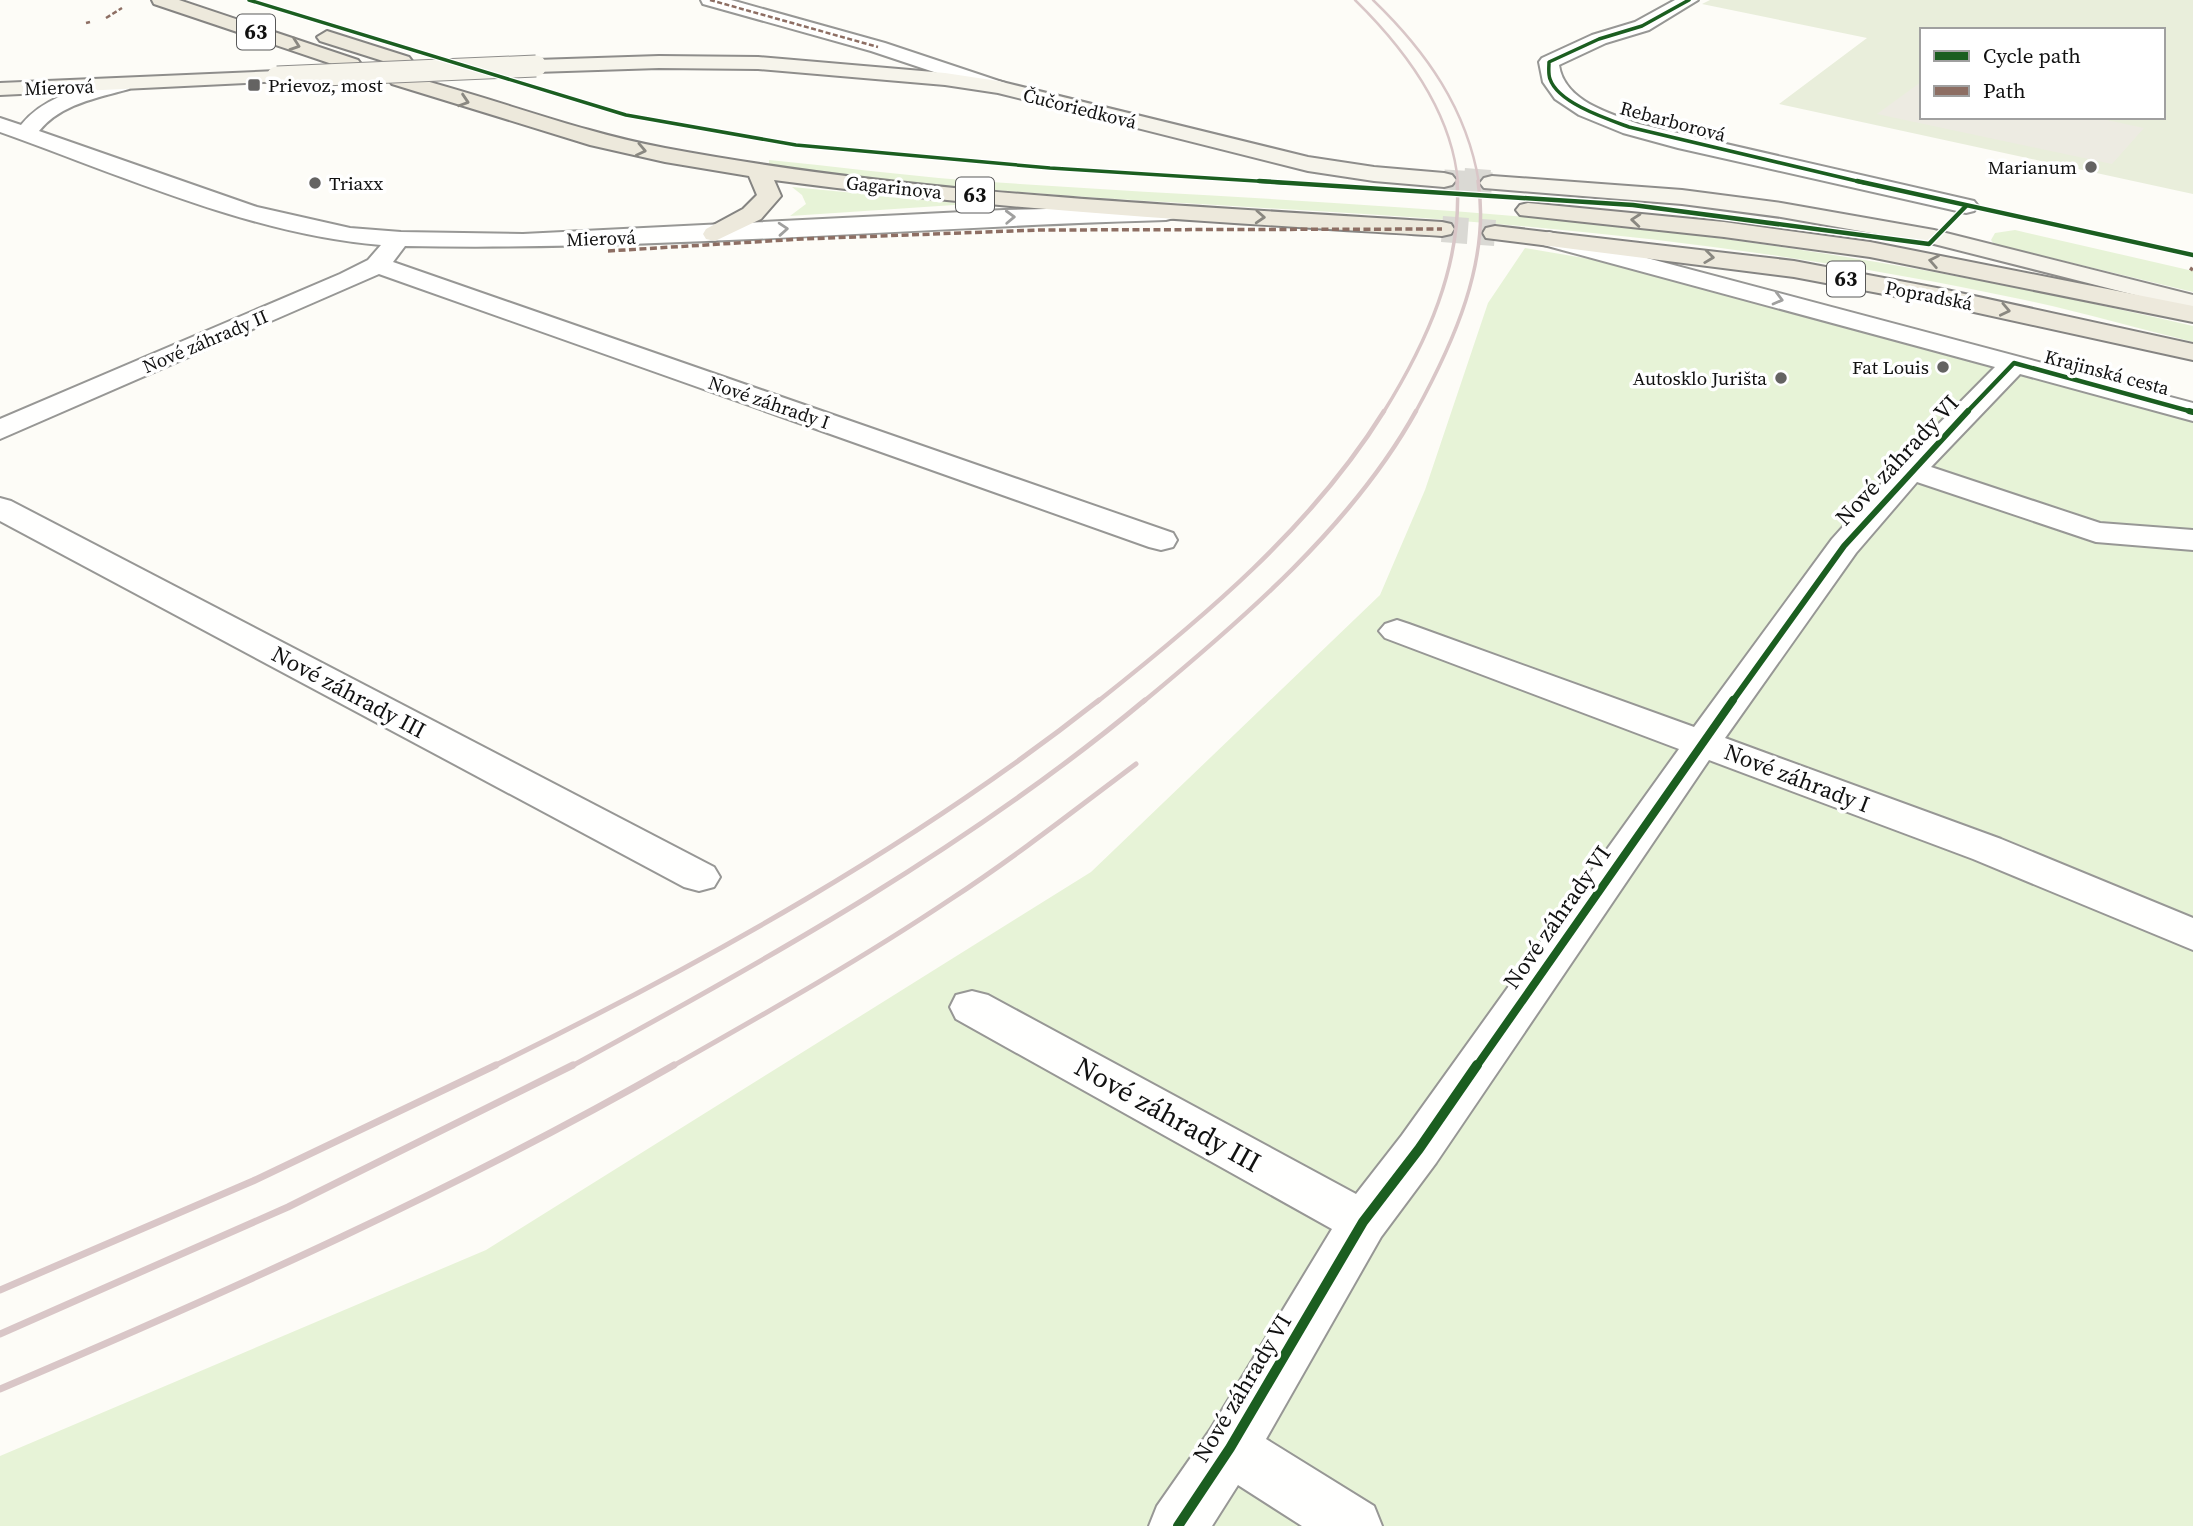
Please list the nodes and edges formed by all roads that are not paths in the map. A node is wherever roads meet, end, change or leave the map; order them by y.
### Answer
1 (161, 0) edge
2 (213, 0) edge
3 (1689, 0) edge
4 (722, 1) edge
5 (352, 64) dead end
6 (451, 77) dead end
7 (122, 85) junction
8 (998, 87) junction
9 (0, 89) edge
10 (0, 125) edge
11 (0, 131) edge
12 (25, 134) junction
13 (758, 170) junction
14 (1444, 180) tunnel mouth
15 (1441, 204) tunnel mouth
16 (1494, 207) junction
17 (1192, 213) junction
18 (1442, 229) tunnel mouth
19 (715, 234) junction
20 (1934, 237) junction
21 (401, 239) junction
22 (1546, 239) junction
23 (377, 265) junction
24 (2193, 304) edge
25 (2193, 314) edge
26 (2193, 352) edge
27 (2014, 363) junction
28 (2193, 412) edge
29 (0, 430) edge
30 (1911, 470) junction
31 (0, 508) edge
32 (1161, 540) dead end
33 (2193, 540) edge
34 (1397, 631) dead end
35 (1702, 743) junction
36 (699, 877) dead end
37 (2193, 935) edge
38 (972, 1007) dead end
39 (1363, 1222) junction
40 (1230, 1448) junction
41 (1178, 1526) edge
42 (1353, 1526) edge

1 -> 5 main road, 63
2 -> 13 main road, Gagarinova / 63
3 - 20 street, Rebarborová
4 - 8 street, Čučoriedková
6 - 15 main road, Gagarinova / 63
7 - 8 street, Mierová, bridge
7 - 9 street, Mierová
7 - 12 street
8 - 14 street, Čučoriedková
10 - 12 street, Mierová
11 - 12 street, Mierová
12 - 21 street, Mierová
13 - 17 main road, Gagarinova / 63
13 - 19 main road
16 - 20 street
16 - 22 main road, Popradská / 63
25 -> 16 main road, Popradská / 63
17 -> 18 main road, Gagarinova / 63
19 -> 17 street, Mierová
19 - 21 street, Mierová
20 - 24 street
21 - 23 street, Nové záhrady II
22 -> 26 main road, Popradská / 63
22 -> 27 street, Krajinská cesta
23 - 29 street, Nové záhrady II
23 - 32 street, Nové záhrady I
27 - 28 street, Krajinská cesta
27 - 30 street, Nové záhrady VI
30 - 33 street
30 - 35 street, Nové záhrady VI
31 - 36 street, Nové záhrady III
34 - 35 street, Nové záhrady I
35 - 37 street, Nové záhrady I
35 - 39 street, Nové záhrady VI
38 - 39 street, Nové záhrady III
39 - 40 street, Nové záhrady VI
40 - 41 street, Nové záhrady VI
40 - 42 street

